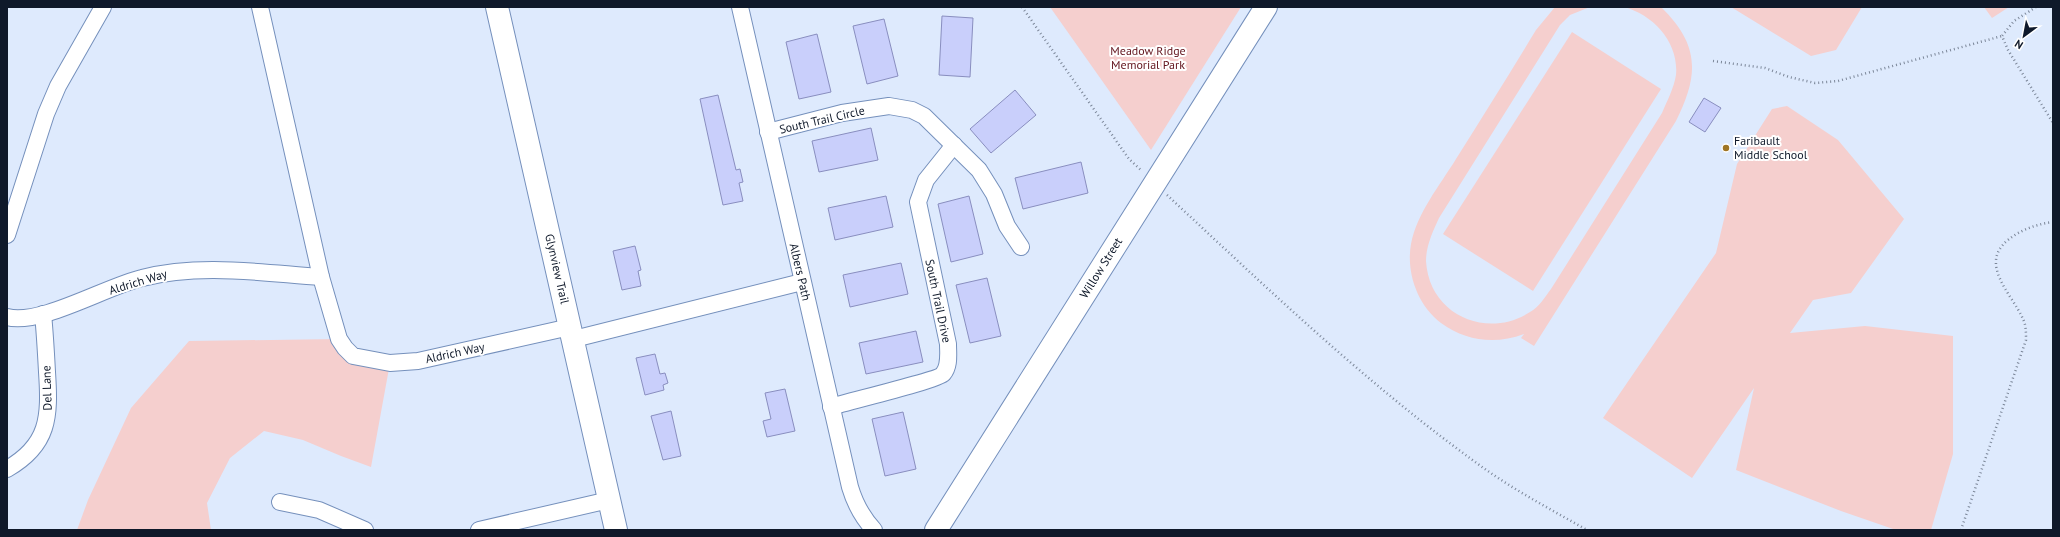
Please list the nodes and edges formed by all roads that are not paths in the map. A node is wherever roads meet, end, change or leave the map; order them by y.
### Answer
1 (103, 7) edge
2 (260, 7) edge
3 (497, 7) edge
4 (740, 7) edge
5 (1266, 7) edge
6 (768, 132) junction
7 (954, 145) junction
8 (7, 235) edge
9 (1021, 247) dead end
10 (321, 277) junction
11 (802, 282) junction
12 (43, 314) junction
13 (7, 316) edge
14 (572, 333) junction
15 (831, 407) junction
16 (7, 469) edge
17 (609, 500) junction
18 (280, 502) dead end
19 (365, 530) edge
20 (479, 530) edge
21 (616, 530) edge
22 (874, 530) edge
23 (936, 530) edge

1 - 8 street
2 - 10 street, Aldrich Way
3 - 14 street, Glynview Trail
4 - 6 street, Albers Path
5 - 23 street, Willow Street
6 - 7 street, South Trail Circle
6 - 11 street, Albers Path
7 - 9 street, South Trail Circle
7 - 15 street, South Trail Drive
10 - 12 street, Aldrich Way
10 - 14 street, Aldrich Way
11 - 14 street, Aldrich Way
11 - 15 street, Albers Path
12 - 13 street, Aldrich Way
12 - 16 street, Del Lane
14 - 17 street, Glynview Trail
15 - 22 street, Albers Path
17 - 20 street
17 - 21 street, Glynview Trail
18 - 19 street

